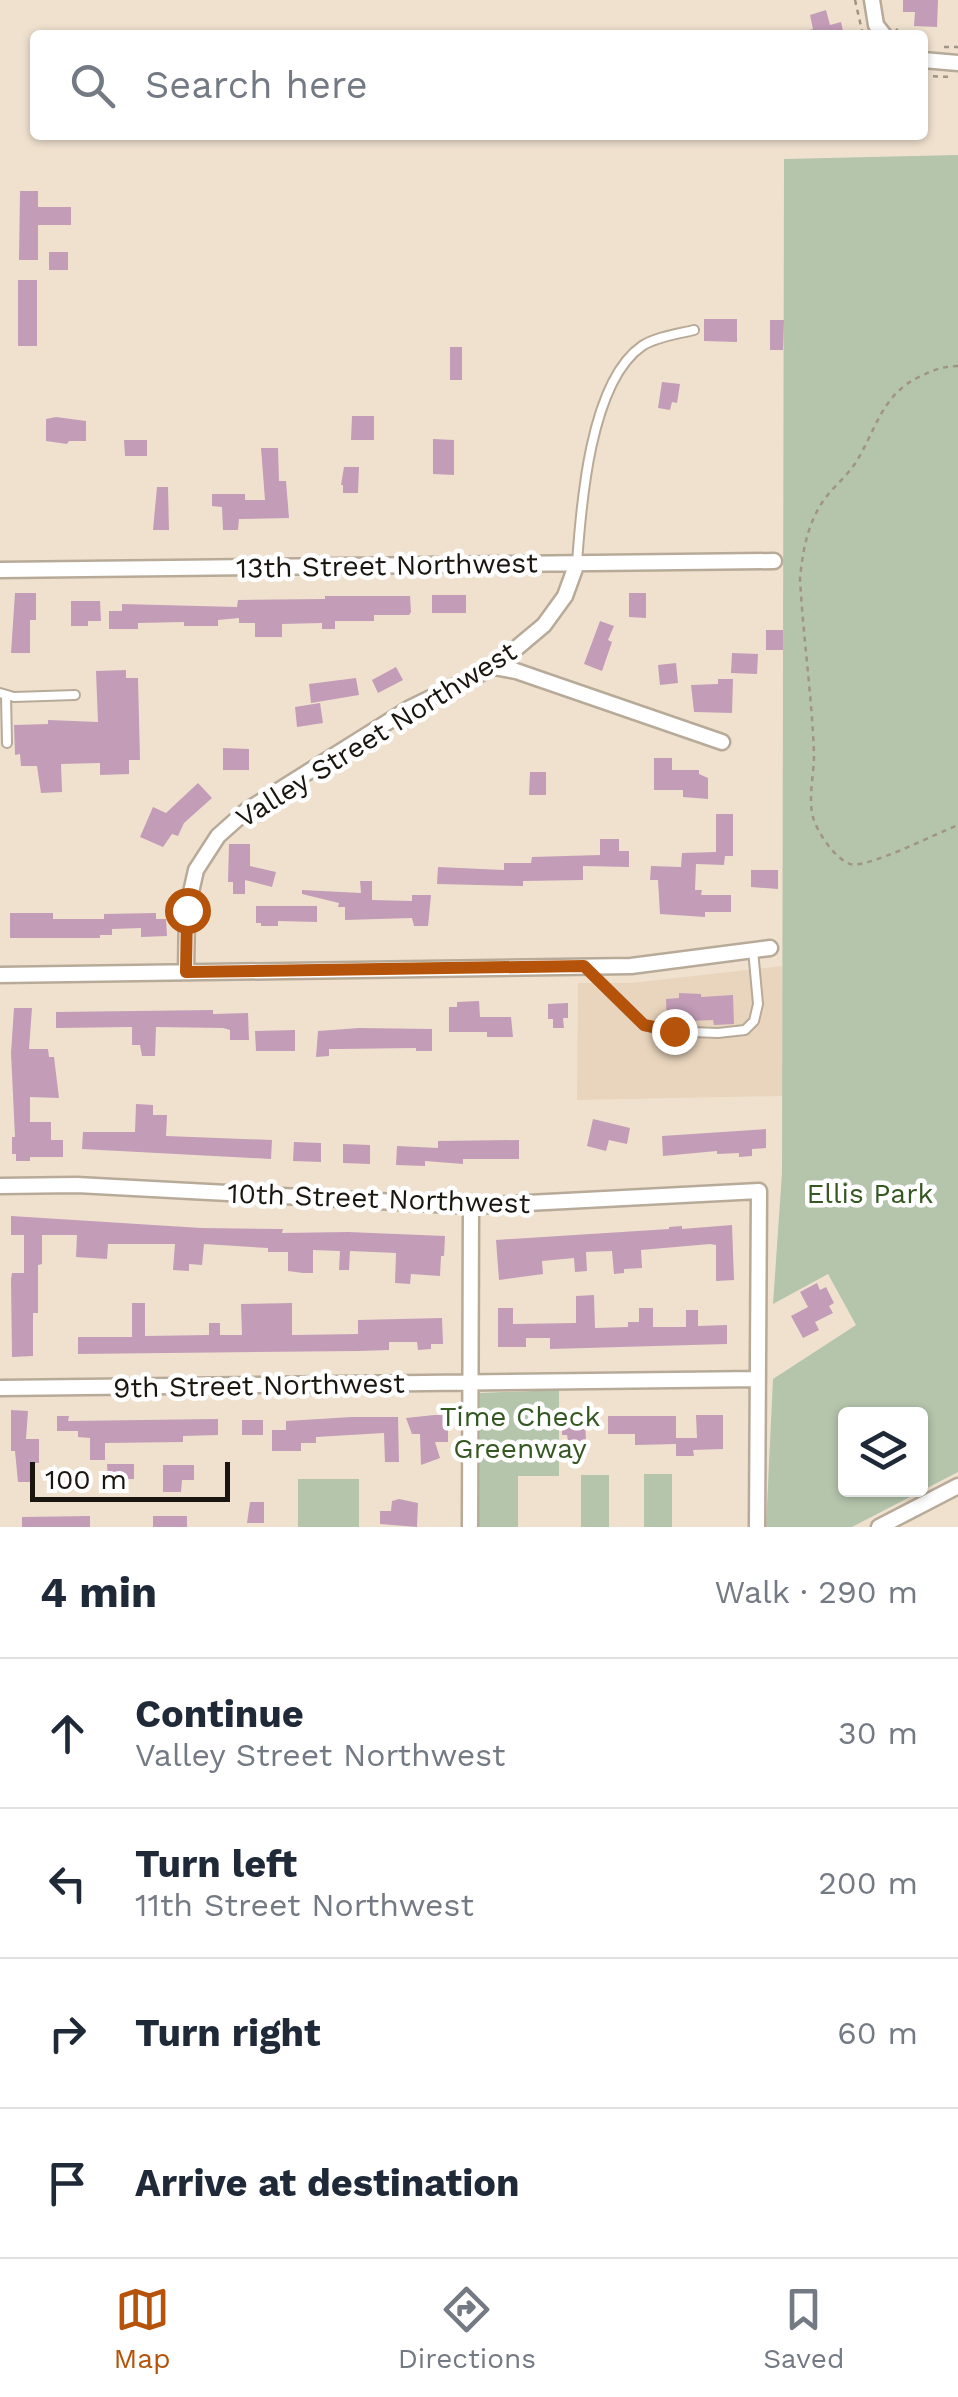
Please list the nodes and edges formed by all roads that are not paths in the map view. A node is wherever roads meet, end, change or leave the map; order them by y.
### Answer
1 (872, 0) edge
2 (888, 29) edge
3 (928, 61) edge
4 (958, 68) edge
5 (694, 330) dead end
6 (774, 560) dead end
7 (578, 562) junction
8 (0, 570) edge
9 (494, 667) junction
10 (3, 694) edge
11 (75, 695) dead end
12 (722, 742) dead end
13 (7, 743) dead end
14 (770, 948) dead end
15 (753, 950) junction
16 (584, 966) junction
17 (186, 972) junction
18 (0, 975) edge
19 (0, 1186) edge
20 (471, 1206) junction
21 (758, 1379) junction
22 (470, 1382) junction
23 (0, 1388) edge
24 (958, 1486) edge
25 (470, 1527) edge
26 (757, 1527) edge
27 (879, 1527) edge

1 - 2 street
3 - 4 street
5 - 7 lane
6 - 7 street, 13th Street Northwest
7 - 8 street, 13th Street Northwest
7 - 9 street, Valley Street Northwest
9 - 12 street
9 - 17 street, Valley Street Northwest
10 - 11 lane
10 - 13 lane
14 - 15 street
15 - 16 street
15 - 16 lane
16 - 17 street
17 - 18 street
19 - 20 street, 10th Street Northwest
20 - 21 street, 10th Street Northwest
20 - 22 street
21 - 22 street, 9th Street Northwest
21 - 26 street
22 - 23 street, 9th Street Northwest
22 - 25 street
24 - 27 street

